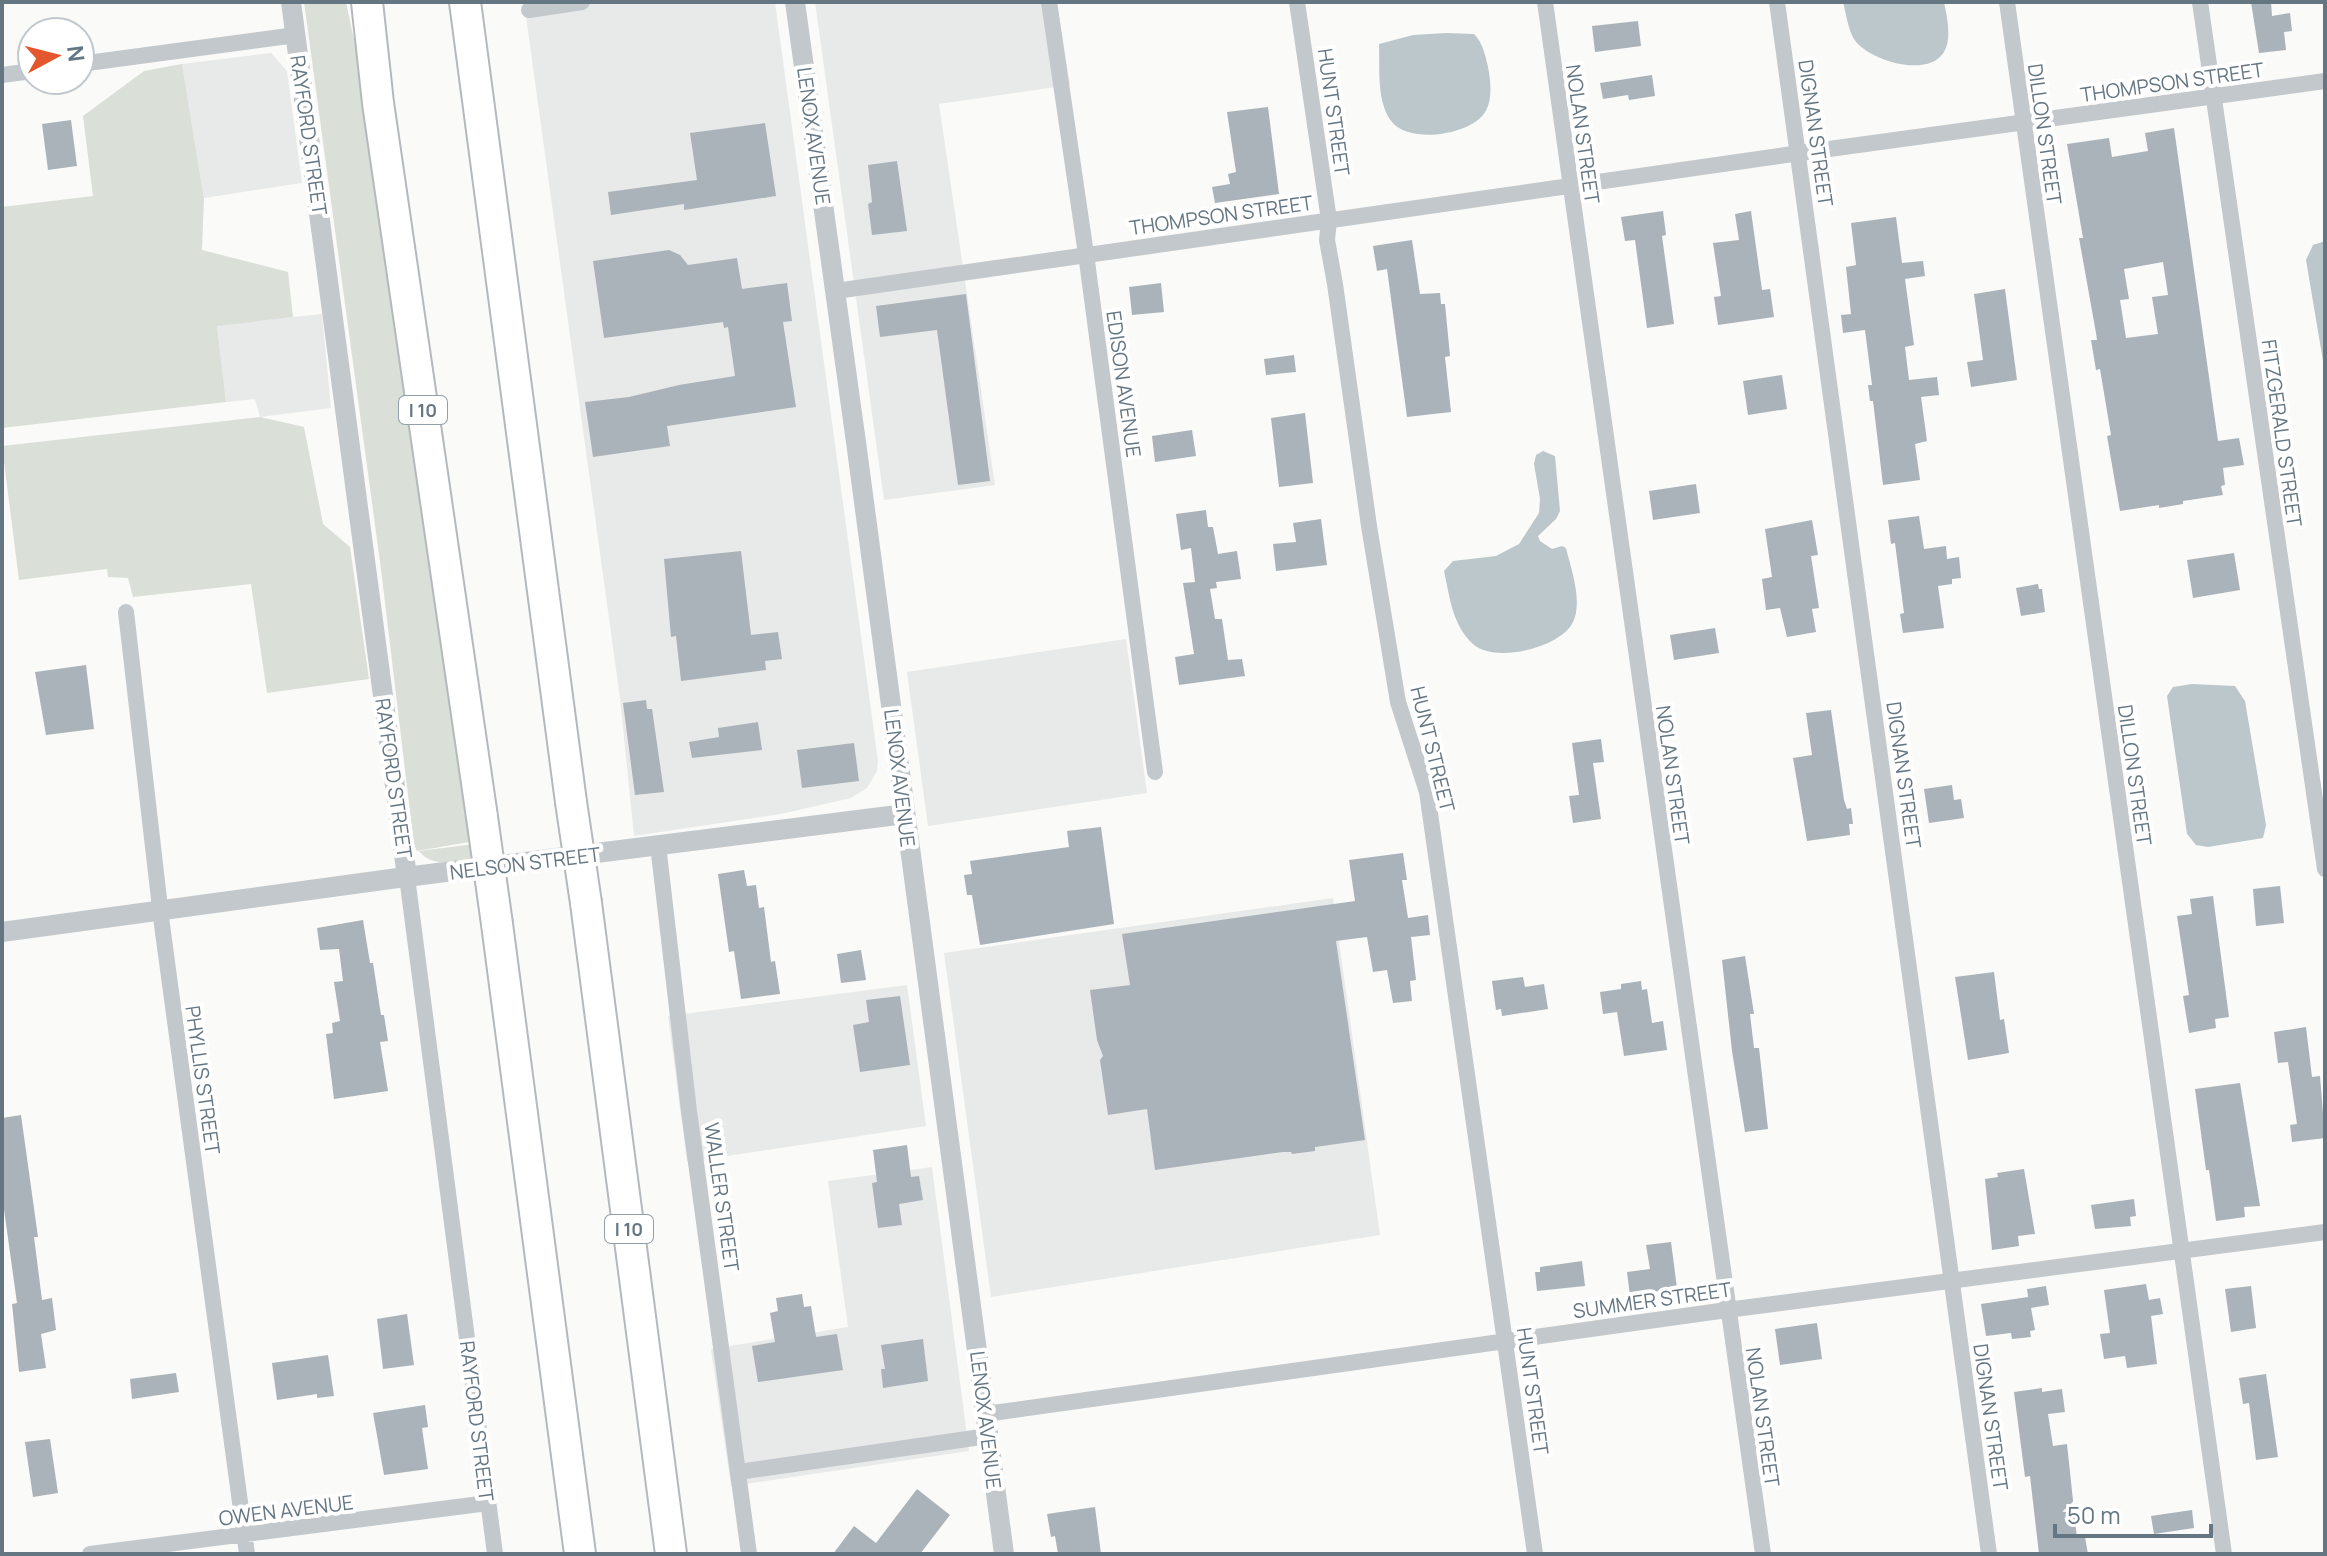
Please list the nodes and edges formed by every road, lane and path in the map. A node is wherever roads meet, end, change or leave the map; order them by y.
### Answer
1 (291, 2) edge
2 (354, 2) edge
3 (367, 2) edge
4 (465, 2) edge
5 (473, 2) edge
6 (582, 2) edge
7 (795, 2) edge
8 (1049, 2) edge
9 (1297, 2) edge
10 (1545, 2) edge
11 (1777, 2) edge
12 (2007, 2) edge
13 (2200, 2) edge
14 (529, 10) dead end
15 (296, 35) junction
16 (96, 62) edge
17 (2325, 81) edge
18 (2213, 97) junction
19 (378, 103) junction
20 (2023, 122) junction
21 (1800, 153) junction
22 (486, 161) junction
23 (1570, 186) junction
24 (1329, 220) junction
25 (1086, 254) junction
26 (836, 291) junction
27 (126, 612) dead end
28 (1155, 772) dead end
29 (905, 814) junction
30 (658, 845) junction
31 (2325, 869) edge
32 (407, 877) junction
33 (160, 911) junction
34 (2, 932) edge
35 (2325, 1232) edge
36 (2181, 1250) junction
37 (1951, 1280) junction
38 (1727, 1310) junction
39 (1506, 1341) junction
40 (986, 1414) junction
41 (988, 1436) junction
42 (738, 1472) junction
43 (488, 1503) junction
44 (244, 1536) junction
45 (90, 1554) edge
46 (247, 1554) edge
47 (495, 1554) edge
48 (580, 1554) edge
49 (671, 1554) edge
50 (749, 1554) edge
51 (1004, 1554) edge
52 (1535, 1554) edge
53 (1763, 1554) edge
54 (1989, 1554) edge
55 (2224, 1554) edge

1 - 15 street, RAYFORD STREET
2 - 19 highway
3 - 19 highway, I 10
4 - 22 highway, I 10
5 - 22 highway
6 - 14 street
7 - 26 street, LENOX AVENUE
8 - 25 street, EDISON AVENUE
9 - 24 street, HUNT STREET
10 - 23 street, NOLAN STREET
11 - 21 street, DIGNAN STREET
12 - 20 street, DILLON STREET
13 - 18 street, FITZGERALD STREET
15 - 16 street
15 - 32 street, RAYFORD STREET
17 - 18 street, THOMPSON STREET
18 - 20 street, THOMPSON STREET
18 - 31 street, FITZGERALD STREET
19 - 48 highway, I 10, bridge
20 - 21 street, THOMPSON STREET
20 - 36 street, DILLON STREET
21 - 23 street, THOMPSON STREET
21 - 37 street, DIGNAN STREET
22 - 49 highway, I 10, bridge
23 - 24 street, THOMPSON STREET
23 - 38 street, NOLAN STREET
24 - 25 street, THOMPSON STREET
24 - 39 street, HUNT STREET
25 - 26 street, THOMPSON STREET
25 - 28 street, EDISON AVENUE
26 - 29 street, LENOX AVENUE
27 - 33 street, PHYLLIS STREET
29 - 30 street, NELSON STREET
29 - 40 street, LENOX AVENUE
30 - 32 street, NELSON STREET
30 - 42 street, WALLER STREET
32 - 33 street, NELSON STREET
32 - 43 street, RAYFORD STREET
33 - 34 street, NELSON STREET
33 - 44 street, PHYLLIS STREET
35 - 36 street, SUMMER STREET
36 - 37 street, SUMMER STREET
36 - 55 street, DILLON STREET
37 - 38 street, SUMMER STREET
37 - 54 street, DIGNAN STREET
38 - 39 street, SUMMER STREET
38 - 53 street, NOLAN STREET
39 - 40 street, SUMMER STREET
39 - 52 street, HUNT STREET
40 - 41 street, LENOX AVENUE
41 - 42 street
41 - 51 street, LENOX AVENUE
42 - 50 street, WALLER STREET
43 - 44 street, OWEN AVENUE
43 - 47 street, RAYFORD STREET
44 - 45 street, OWEN AVENUE
44 - 46 street, PHYLLIS STREET

